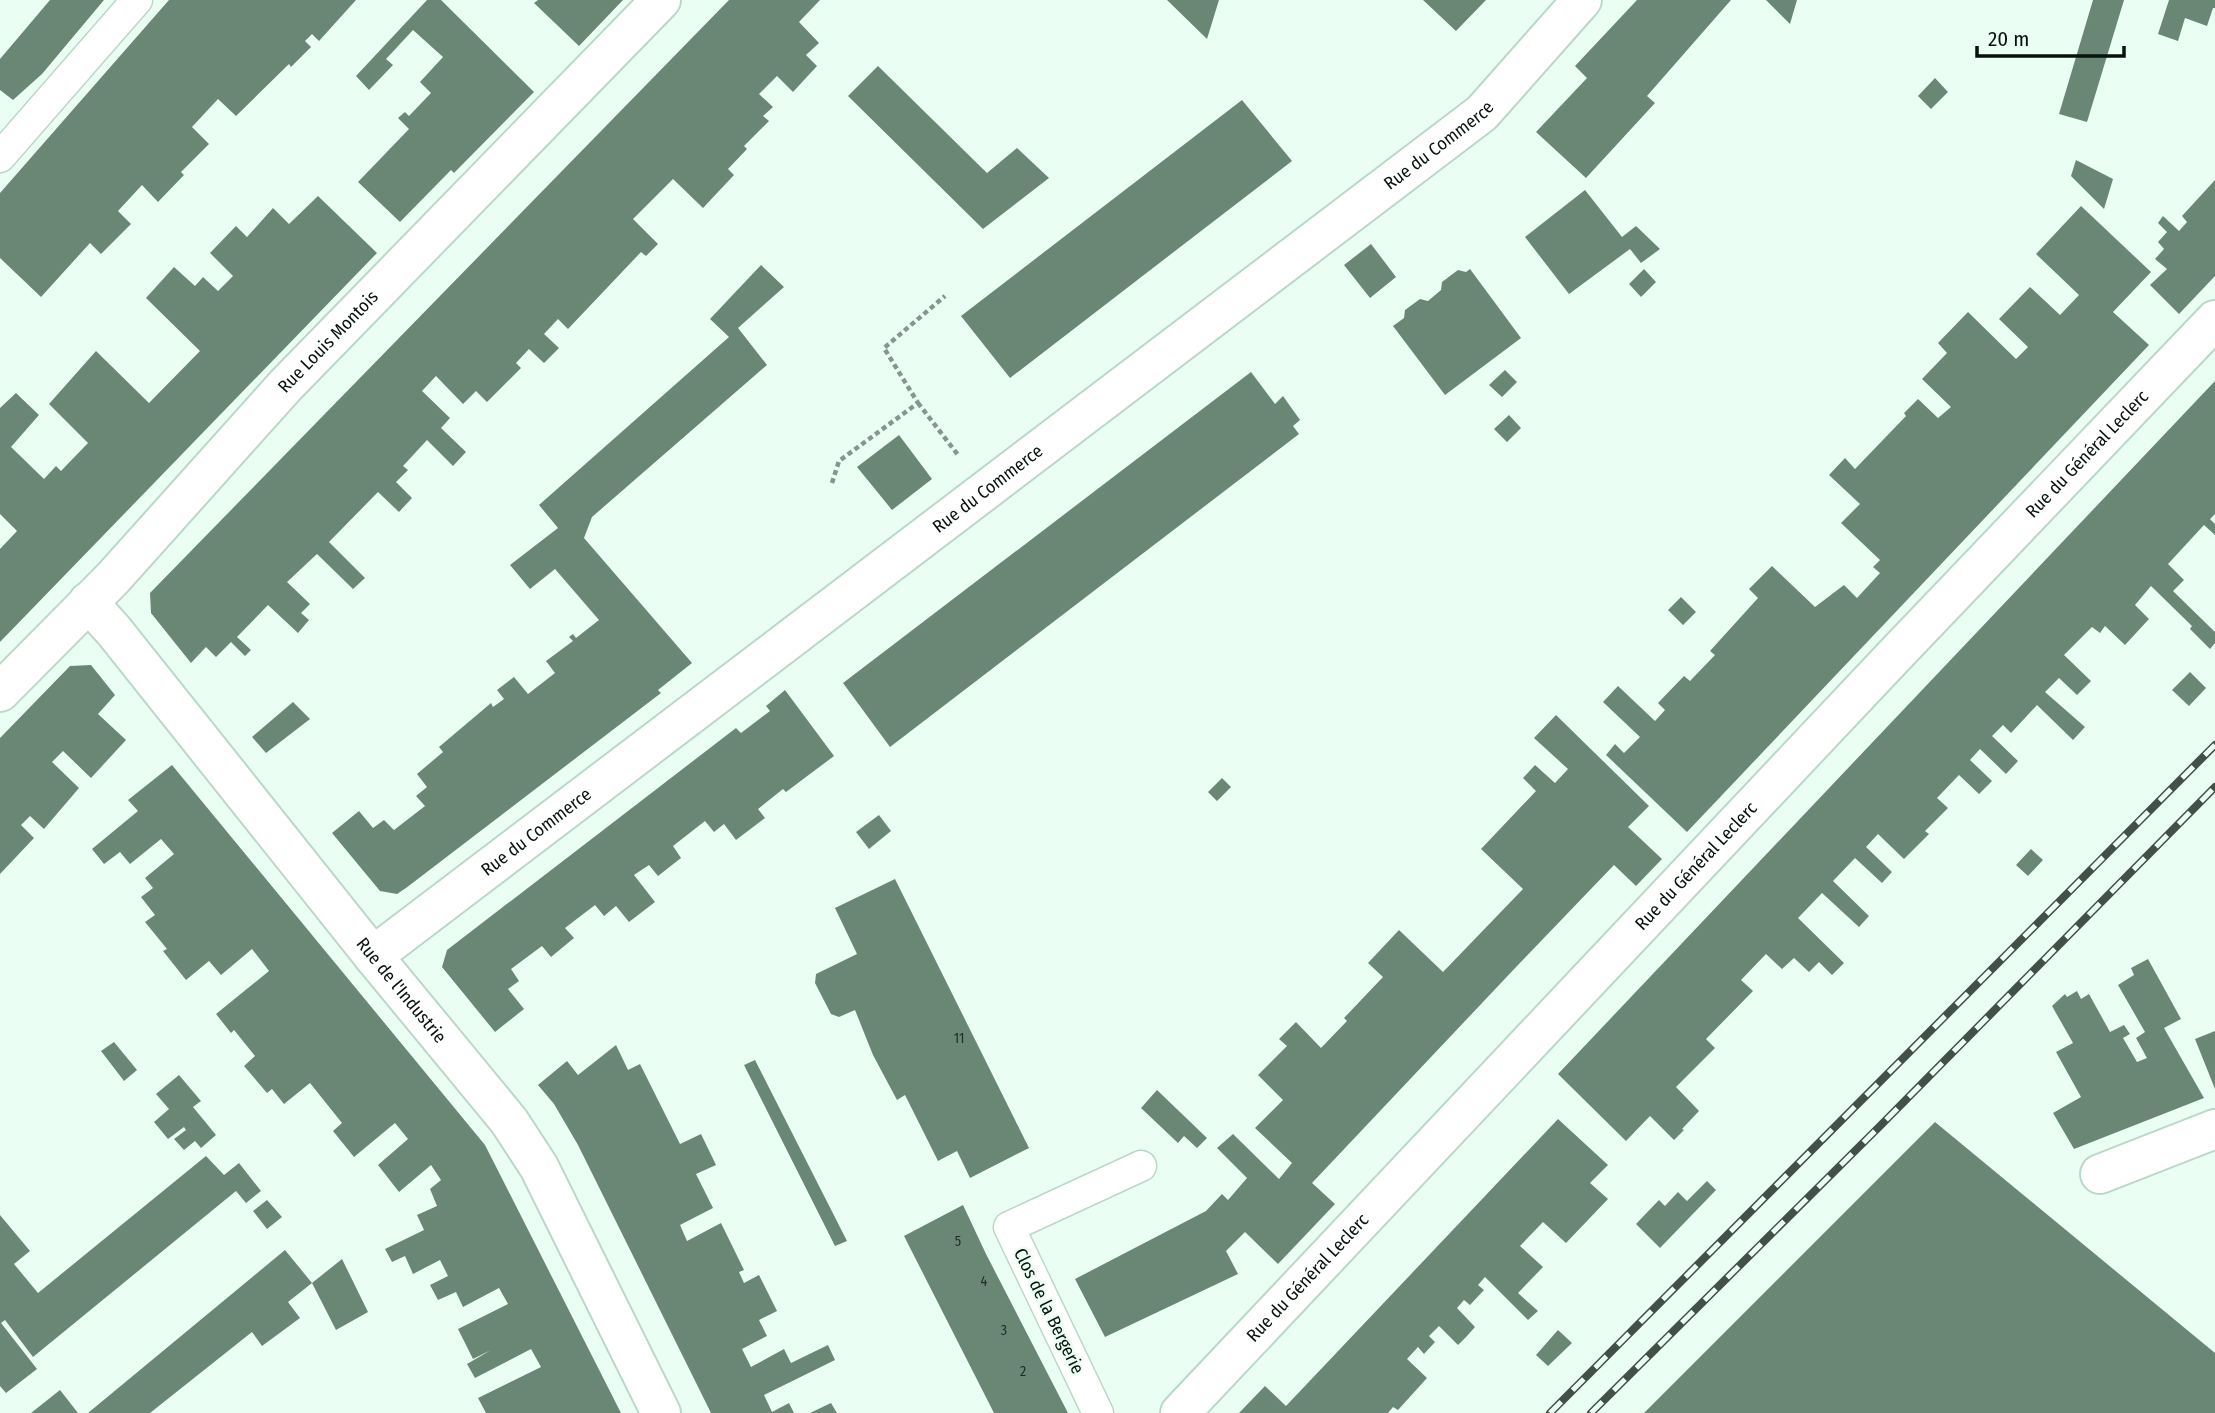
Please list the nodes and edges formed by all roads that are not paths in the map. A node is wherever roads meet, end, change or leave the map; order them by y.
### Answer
1 (137, 0) edge
2 (661, 0) edge
3 (1581, 0) edge
4 (0, 157) edge
5 (2215, 320) edge
6 (88, 602) junction
7 (0, 692) edge
8 (373, 956) junction
9 (2215, 1129) edge
10 (1141, 1166) dead end
11 (2100, 1174) dead end
12 (661, 1413) edge
13 (1098, 1413) edge
14 (1180, 1413) edge

1 - 4 lane
2 - 6 street, Rue Louis Montois
3 - 8 street, Rue du Commerce
5 - 14 street, Rue du Général Leclerc
6 - 7 street, Rue Louis Montois
6 - 8 street, Rue de l'Industrie
8 - 12 street, Rue de l'Industrie
9 - 11 street
10 - 13 lane, Clos de la Bergerie

